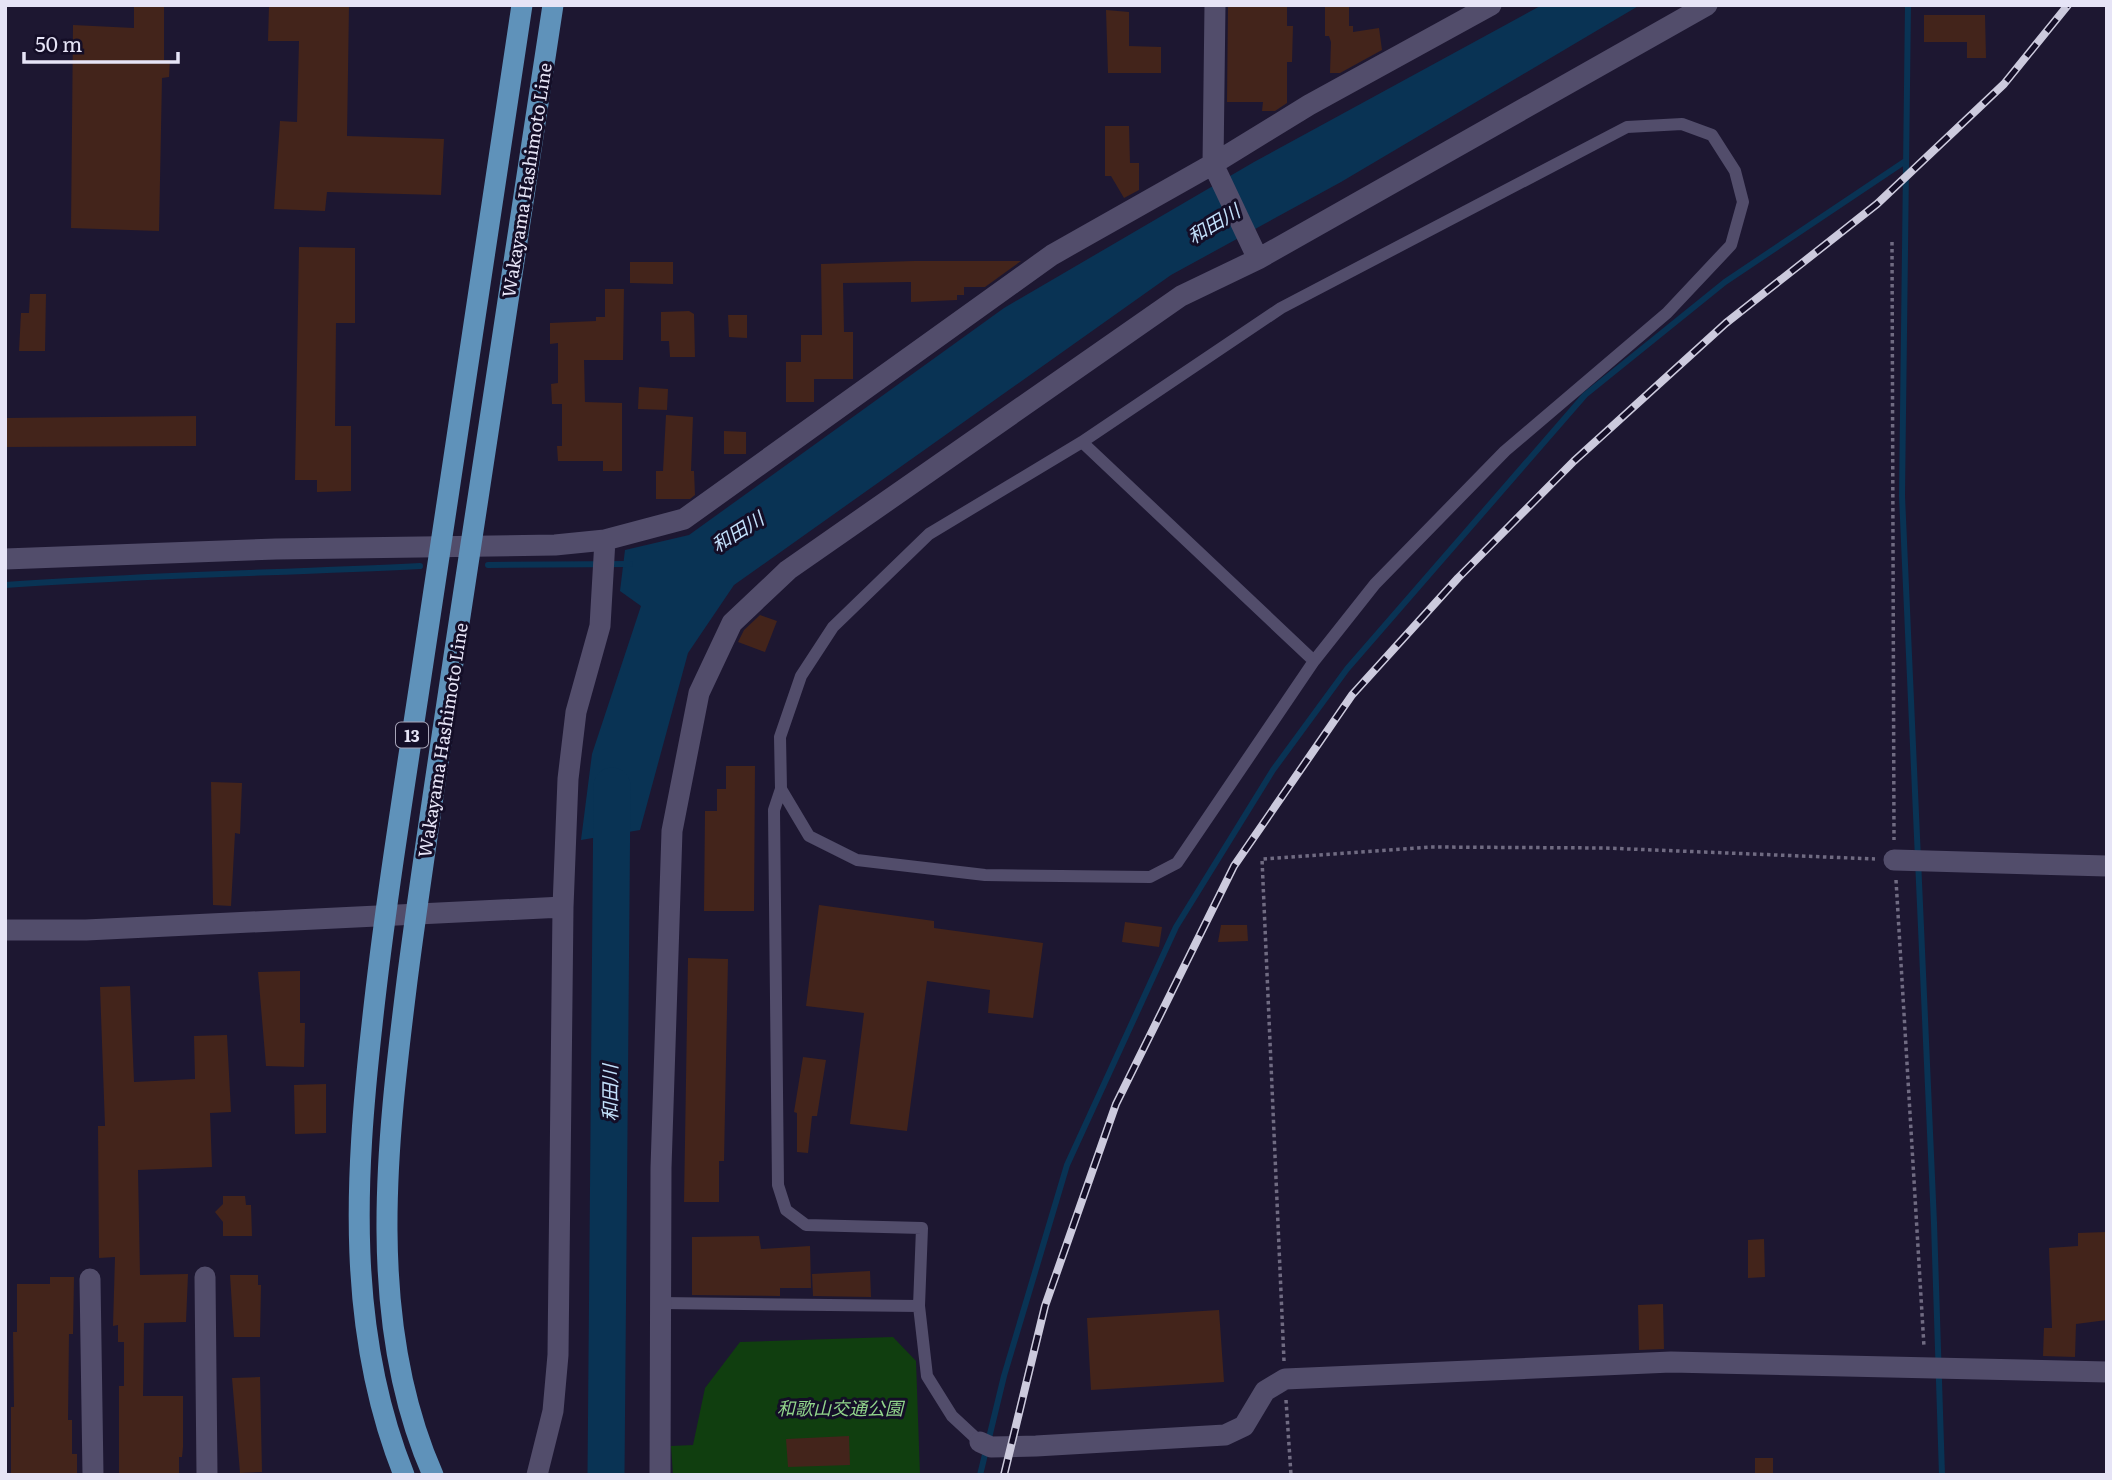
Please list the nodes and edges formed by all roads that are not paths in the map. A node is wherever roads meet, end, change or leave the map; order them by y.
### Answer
1 (522, 5) edge
2 (553, 5) edge
3 (1215, 5) edge
4 (1491, 5) edge
5 (1707, 5) edge
6 (1213, 164) junction
7 (1256, 255) junction
8 (1082, 442) junction
9 (606, 540) junction
10 (471, 546) junction
11 (440, 547) junction
12 (5, 559) edge
13 (1314, 661) junction
14 (781, 789) junction
15 (1894, 860) road end
16 (2107, 866) edge
17 (562, 907) junction
18 (415, 914) junction
19 (385, 916) junction
20 (5, 930) edge
21 (205, 1277) dead end
22 (90, 1279) dead end
23 (660, 1303) junction
24 (919, 1306) junction
25 (2107, 1372) edge
26 (980, 1442) joint
27 (430, 1467) edge
28 (402, 1470) edge
29 (93, 1475) edge
30 (208, 1475) edge
31 (537, 1475) edge
32 (660, 1475) edge

1 - 11 main road, Wakayama Hashimoto Line / 13
2 - 10 main road, Wakayama Hashimoto Line / 13
3 - 6 street
4 - 6 street
5 - 7 street
6 - 7 street
6 - 9 street
7 - 23 street
8 - 13 lane
8 - 13 lane
8 - 14 lane
9 - 10 street
9 - 17 street
10 - 11 street
10 - 18 main road, Wakayama Hashimoto Line / 13
11 - 12 street
11 - 19 main road, Wakayama Hashimoto Line / 13
13 - 14 lane
14 - 24 lane
15 - 16 street
17 - 18 street
17 - 31 street
18 - 19 street
18 - 27 main road, Wakayama Hashimoto Line / 13
19 - 20 street
19 - 28 main road, Wakayama Hashimoto Line / 13
21 - 30 street
22 - 29 street
23 - 24 lane
23 - 32 street
24 - 26 lane
25 - 26 street

